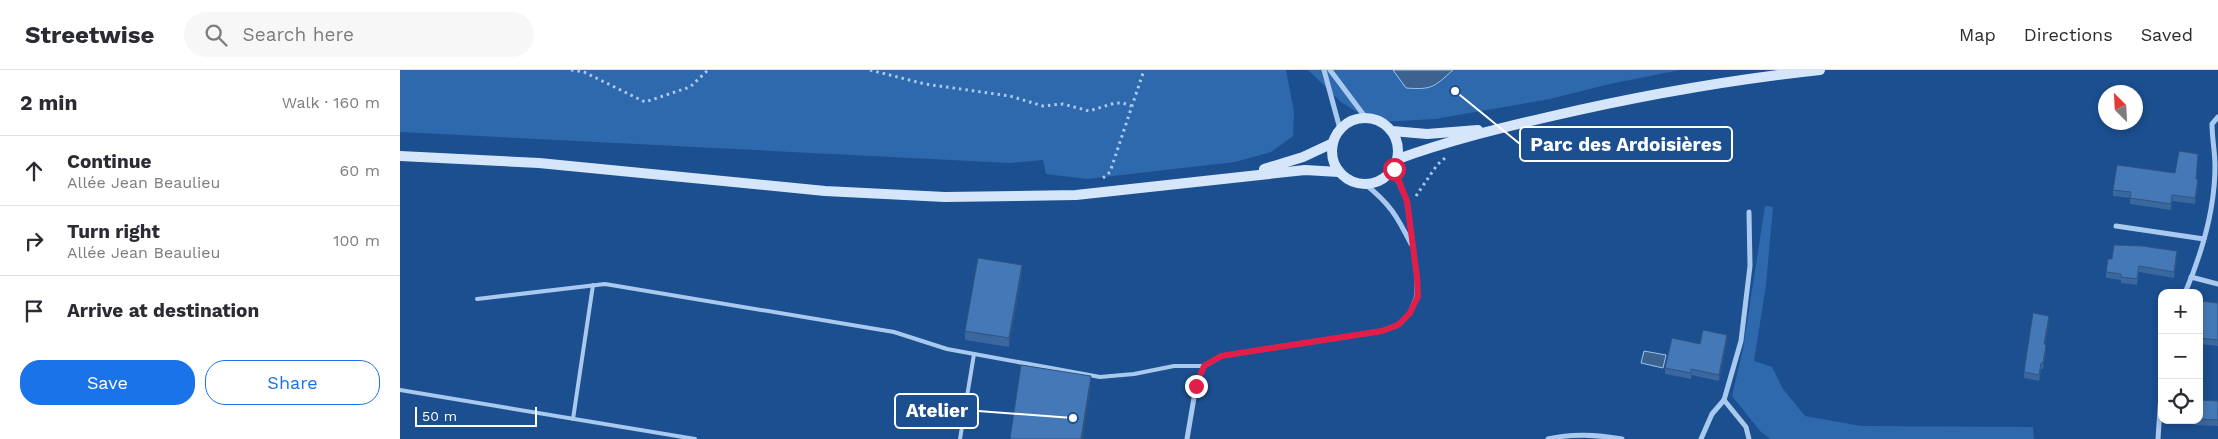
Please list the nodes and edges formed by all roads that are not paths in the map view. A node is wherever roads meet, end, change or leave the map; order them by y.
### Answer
1 (1324, 70) edge
2 (1330, 70) edge
3 (1820, 70) edge
4 (2218, 117) edge
5 (1366, 118) junction
6 (1504, 128) junction
7 (1340, 129) junction
8 (1392, 131) junction
9 (1333, 143) junction
10 (400, 156) edge
11 (1398, 158) junction
12 (1394, 169) junction
13 (1339, 172) junction
14 (1245, 175) junction
15 (1364, 184) junction
16 (1749, 212) dead end
17 (2116, 226) dead end
18 (2204, 239) junction
19 (1412, 247) junction
20 (2191, 277) junction
21 (2218, 284) edge
22 (593, 285) junction
23 (2186, 289) edge
24 (477, 299) dead end
25 (974, 354) junction
26 (1204, 366) junction
27 (2162, 379) edge
28 (400, 390) edge
29 (1724, 400) junction
30 (573, 419) junction
31 (695, 439) edge
32 (960, 439) edge
33 (1187, 439) edge
34 (1548, 439) edge
35 (1622, 439) edge
36 (1701, 439) edge
37 (1749, 439) edge
38 (2158, 439) edge

1 - 7 street
2 - 5 street
3 - 6 main road
4 - 18 street
5 - 7 main road
5 - 8 main road
6 - 8 main road
6 - 11 main road
7 - 9 main road
8 - 11 main road
9 - 13 main road
9 - 14 main road
10 - 14 main road
11 - 12 main road
12 - 15 main road
12 - 19 street
13 - 14 main road
13 - 15 main road
15 - 19 street
16 - 29 street
17 - 18 street
18 - 20 street
19 - 26 street
20 - 21 street
20 - 23 street
22 - 24 lane
22 - 25 lane
22 - 30 lane
25 - 26 lane
25 - 32 lane
26 - 33 street
27 - 38 street
28 - 30 lane
29 - 36 street
29 - 37 street
30 - 31 lane
34 - 35 street

